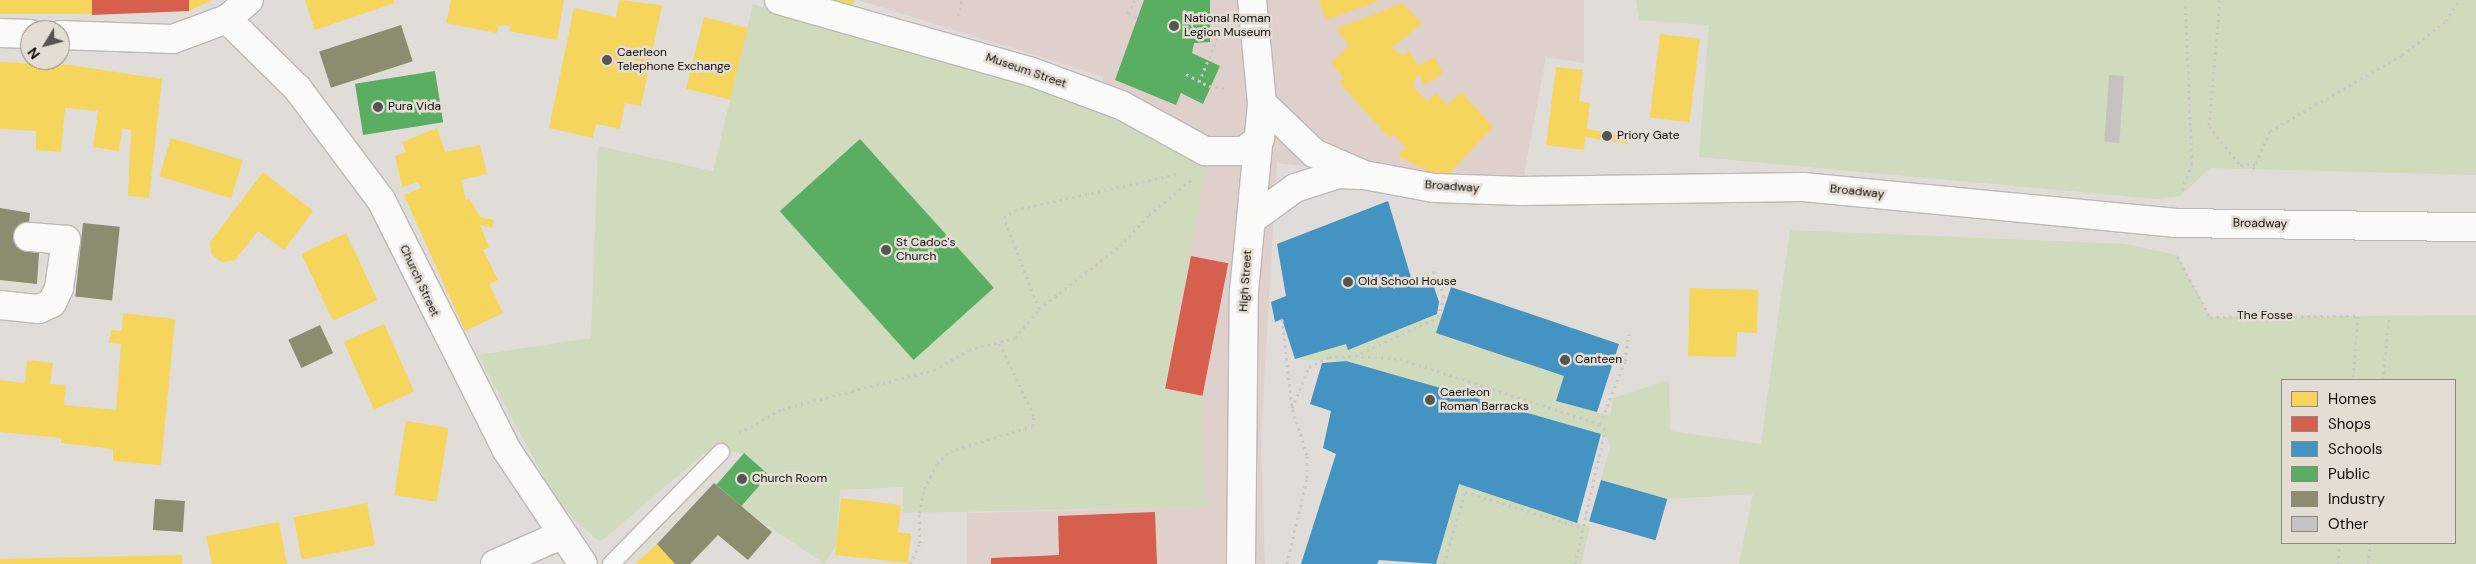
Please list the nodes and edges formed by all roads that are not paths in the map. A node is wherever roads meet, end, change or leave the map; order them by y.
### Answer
1 (249, 0) edge
2 (779, 0) edge
3 (1252, 0) edge
4 (227, 19) junction
5 (0, 32) edge
6 (20, 33) edge
7 (70, 35) edge
8 (1262, 103) junction
9 (1260, 138) junction
10 (1364, 175) junction
11 (1251, 220) junction
12 (2476, 227) edge
13 (28, 237) dead end
14 (0, 305) edge
15 (721, 452) road end
16 (561, 535) junction
17 (495, 564) edge
18 (583, 564) edge
19 (612, 564) edge
20 (1241, 564) edge

1 - 4 street
2 - 9 street, Museum Street
3 - 8 street, High Street
4 - 7 street
4 - 16 street, Church Street
5 - 6 street
8 - 9 street, High Street
8 - 10 street, Broadway
9 - 11 street, High Street
10 - 11 street
10 - 12 street, Broadway
11 - 20 street, High Street
13 - 14 street
15 - 19 lane
16 - 17 street
16 - 18 street, Church Street

